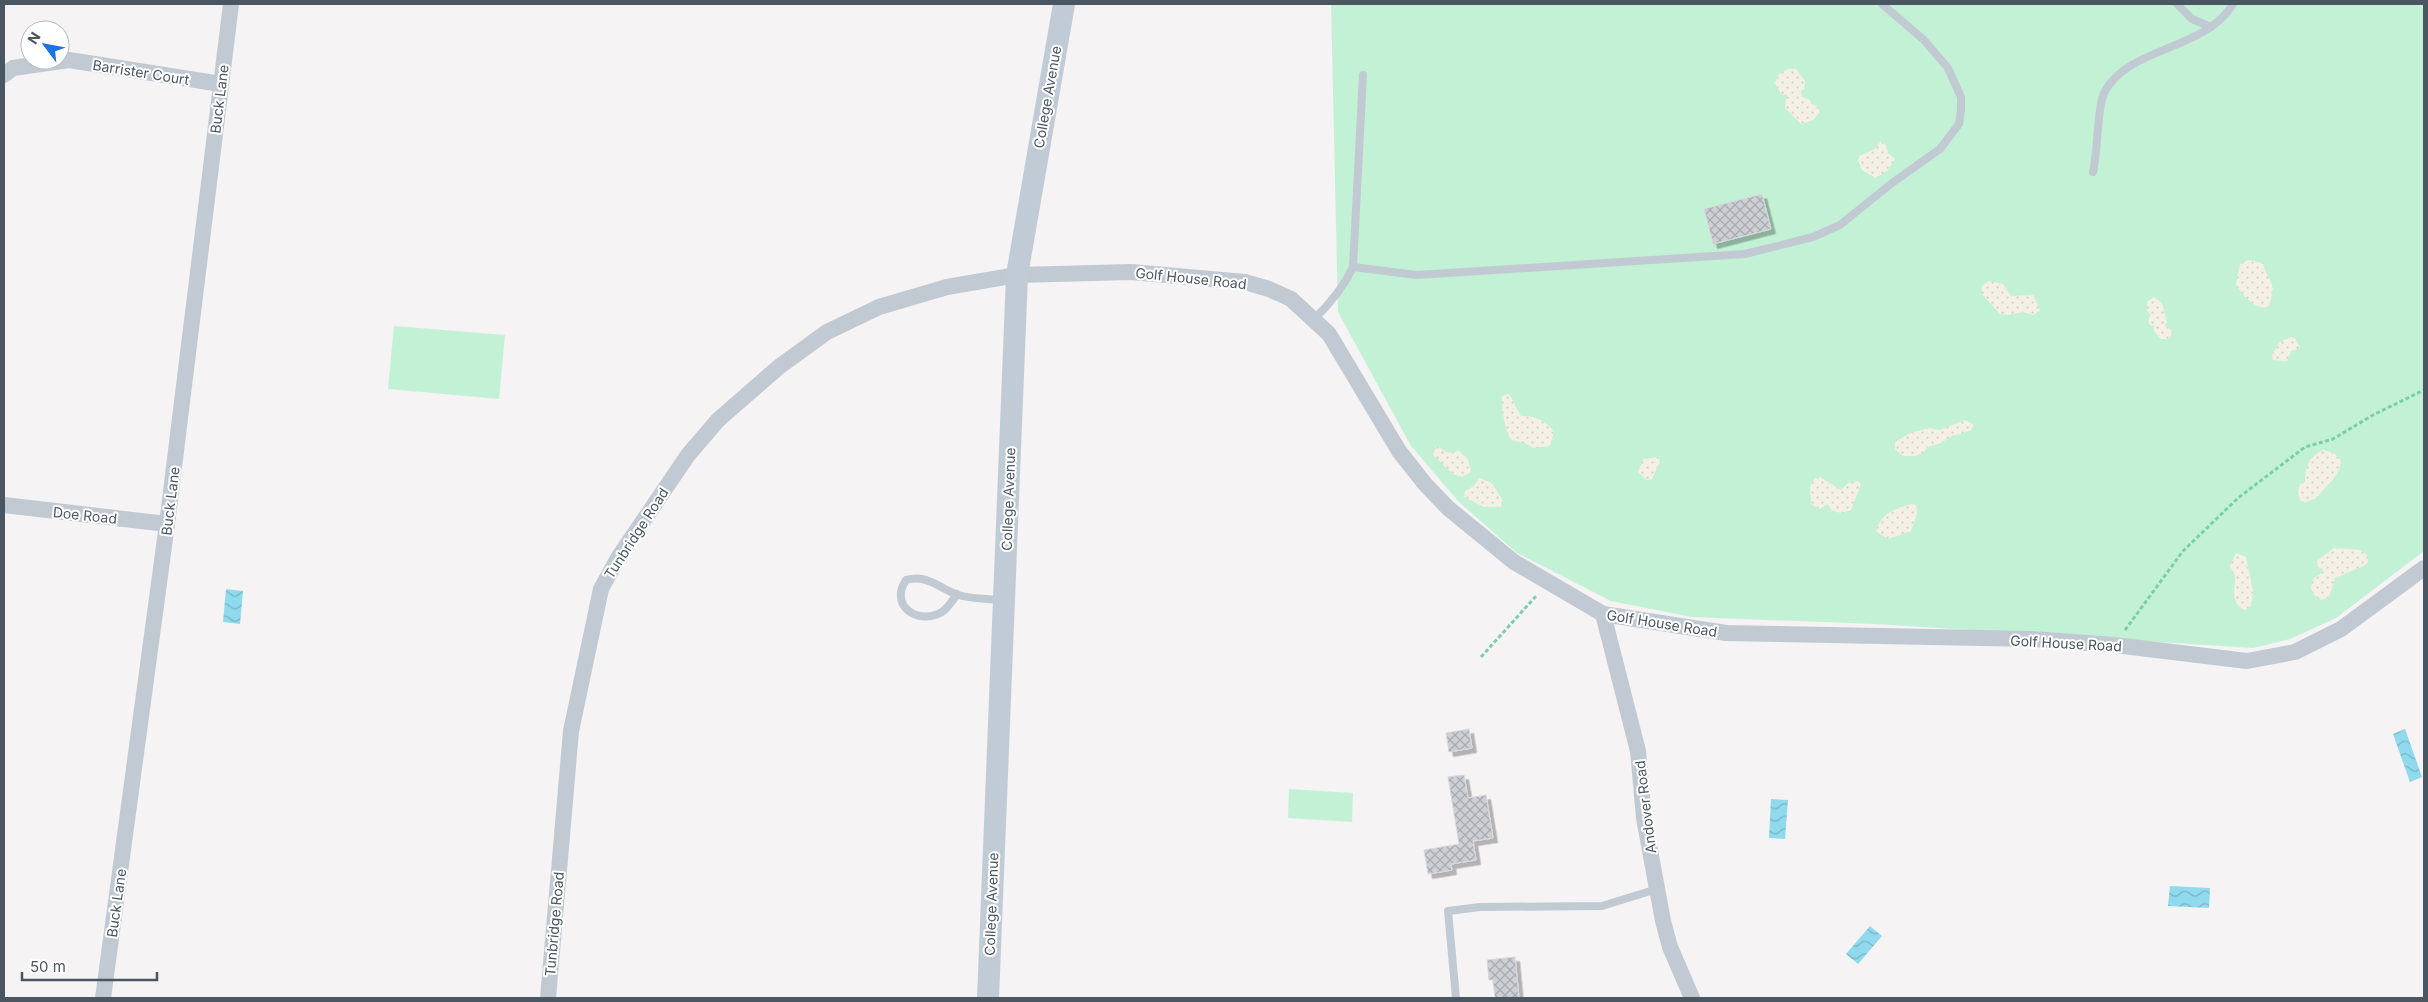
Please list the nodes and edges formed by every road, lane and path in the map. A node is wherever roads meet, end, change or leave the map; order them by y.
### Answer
1 (231, 4) edge
2 (1064, 4) edge
3 (1882, 4) edge
4 (2177, 4) edge
5 (2233, 4) edge
6 (2211, 27) junction
7 (4, 75) edge
8 (1363, 75) dead end
9 (220, 84) junction
10 (2093, 172) dead end
11 (1354, 267) junction
12 (1017, 275) junction
13 (1314, 318) junction
14 (2424, 390) edge
15 (4, 506) edge
16 (167, 524) junction
17 (2424, 568) edge
18 (1548, 583) junction
19 (957, 594) junction
20 (1004, 601) junction
21 (1602, 614) junction
22 (2120, 645) junction
23 (1482, 657) dead end
24 (1657, 889) junction
25 (103, 998) edge
26 (548, 998) edge
27 (988, 998) edge
28 (1456, 998) edge
29 (1692, 998) edge

1 - 9 street, Buck Lane
2 - 12 main road, College Avenue
3 - 11 lane
4 - 6 lane
5 - 6 lane
6 - 10 lane
7 - 9 street, Barrister Court
8 - 11 lane
9 - 16 street, Buck Lane
11 - 13 lane
12 - 13 street, Golf House Road
12 - 20 main road, College Avenue
12 - 26 street, Tunbridge Road
13 - 18 street, Golf House Road
14 - 22 path
15 - 16 street, Doe Road
16 - 25 street, Buck Lane
17 - 22 street, Golf House Road
18 - 21 street, Golf House Road
18 - 23 path
19 - 19 lane
19 - 20 lane
20 - 27 main road, College Avenue
21 - 22 street, Golf House Road
21 - 24 street, Andover Road
24 - 28 lane
24 - 29 street, Andover Road

